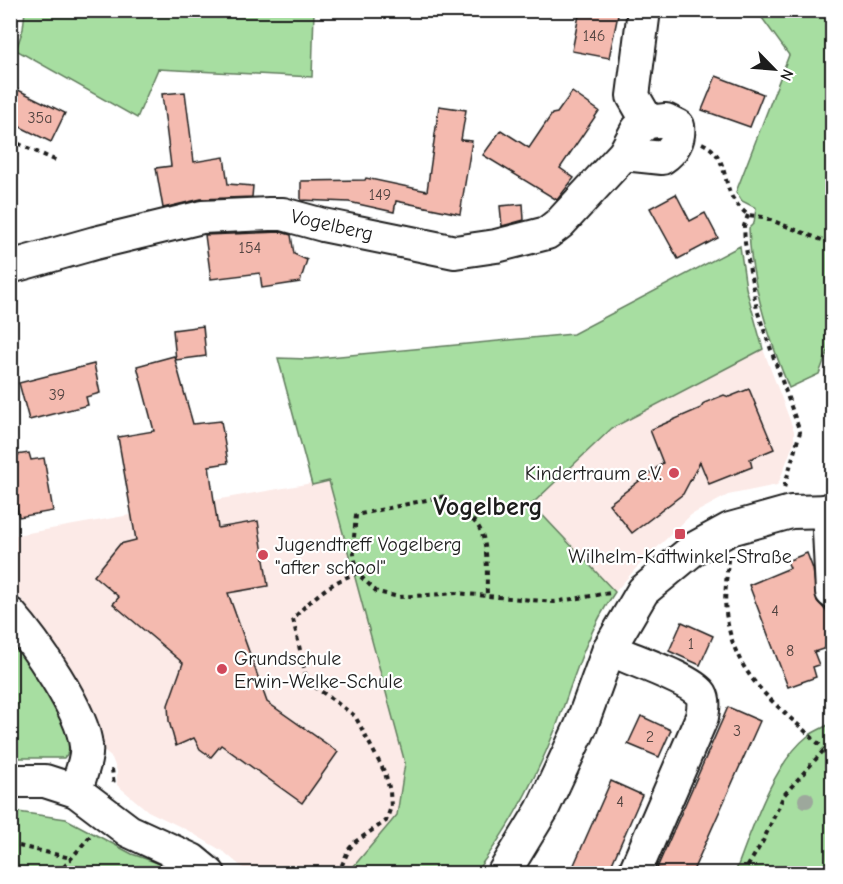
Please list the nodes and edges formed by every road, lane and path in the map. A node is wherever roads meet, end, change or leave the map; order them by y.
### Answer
1 (644, 10) edge
2 (648, 122) junction
3 (679, 134) junction
4 (10, 140) edge
5 (624, 154) junction
6 (57, 160) dead end
7 (748, 215) junction
8 (832, 244) edge
9 (10, 267) edge
10 (830, 510) edge
11 (775, 515) junction
12 (728, 564) dead end
13 (357, 573) junction
14 (643, 591) junction
15 (832, 592) edge
16 (487, 596) junction
17 (10, 614) edge
18 (609, 649) junction
19 (832, 741) edge
20 (824, 748) junction
21 (10, 781) edge
22 (76, 791) junction
23 (10, 844) edge
24 (72, 858) dead end
25 (209, 873) edge
26 (338, 873) edge
27 (503, 873) edge
28 (634, 873) edge
29 (743, 873) edge

1 - 2 street
2 - 3 street
2 - 5 street, Vogelberg
3 - 5 street
3 - 7 path
4 - 6 path
5 - 9 street, Vogelberg
7 - 8 path
7 - 11 path
10 - 11 street
10 - 15 street
11 - 14 street
12 - 20 path
13 - 16 path
13 - 16 path
13 - 26 path
14 - 16 path
14 - 18 street
17 - 22 street
18 - 27 street
18 - 28 street
19 - 20 path
20 - 29 path
21 - 22 street
22 - 25 street
23 - 24 path

